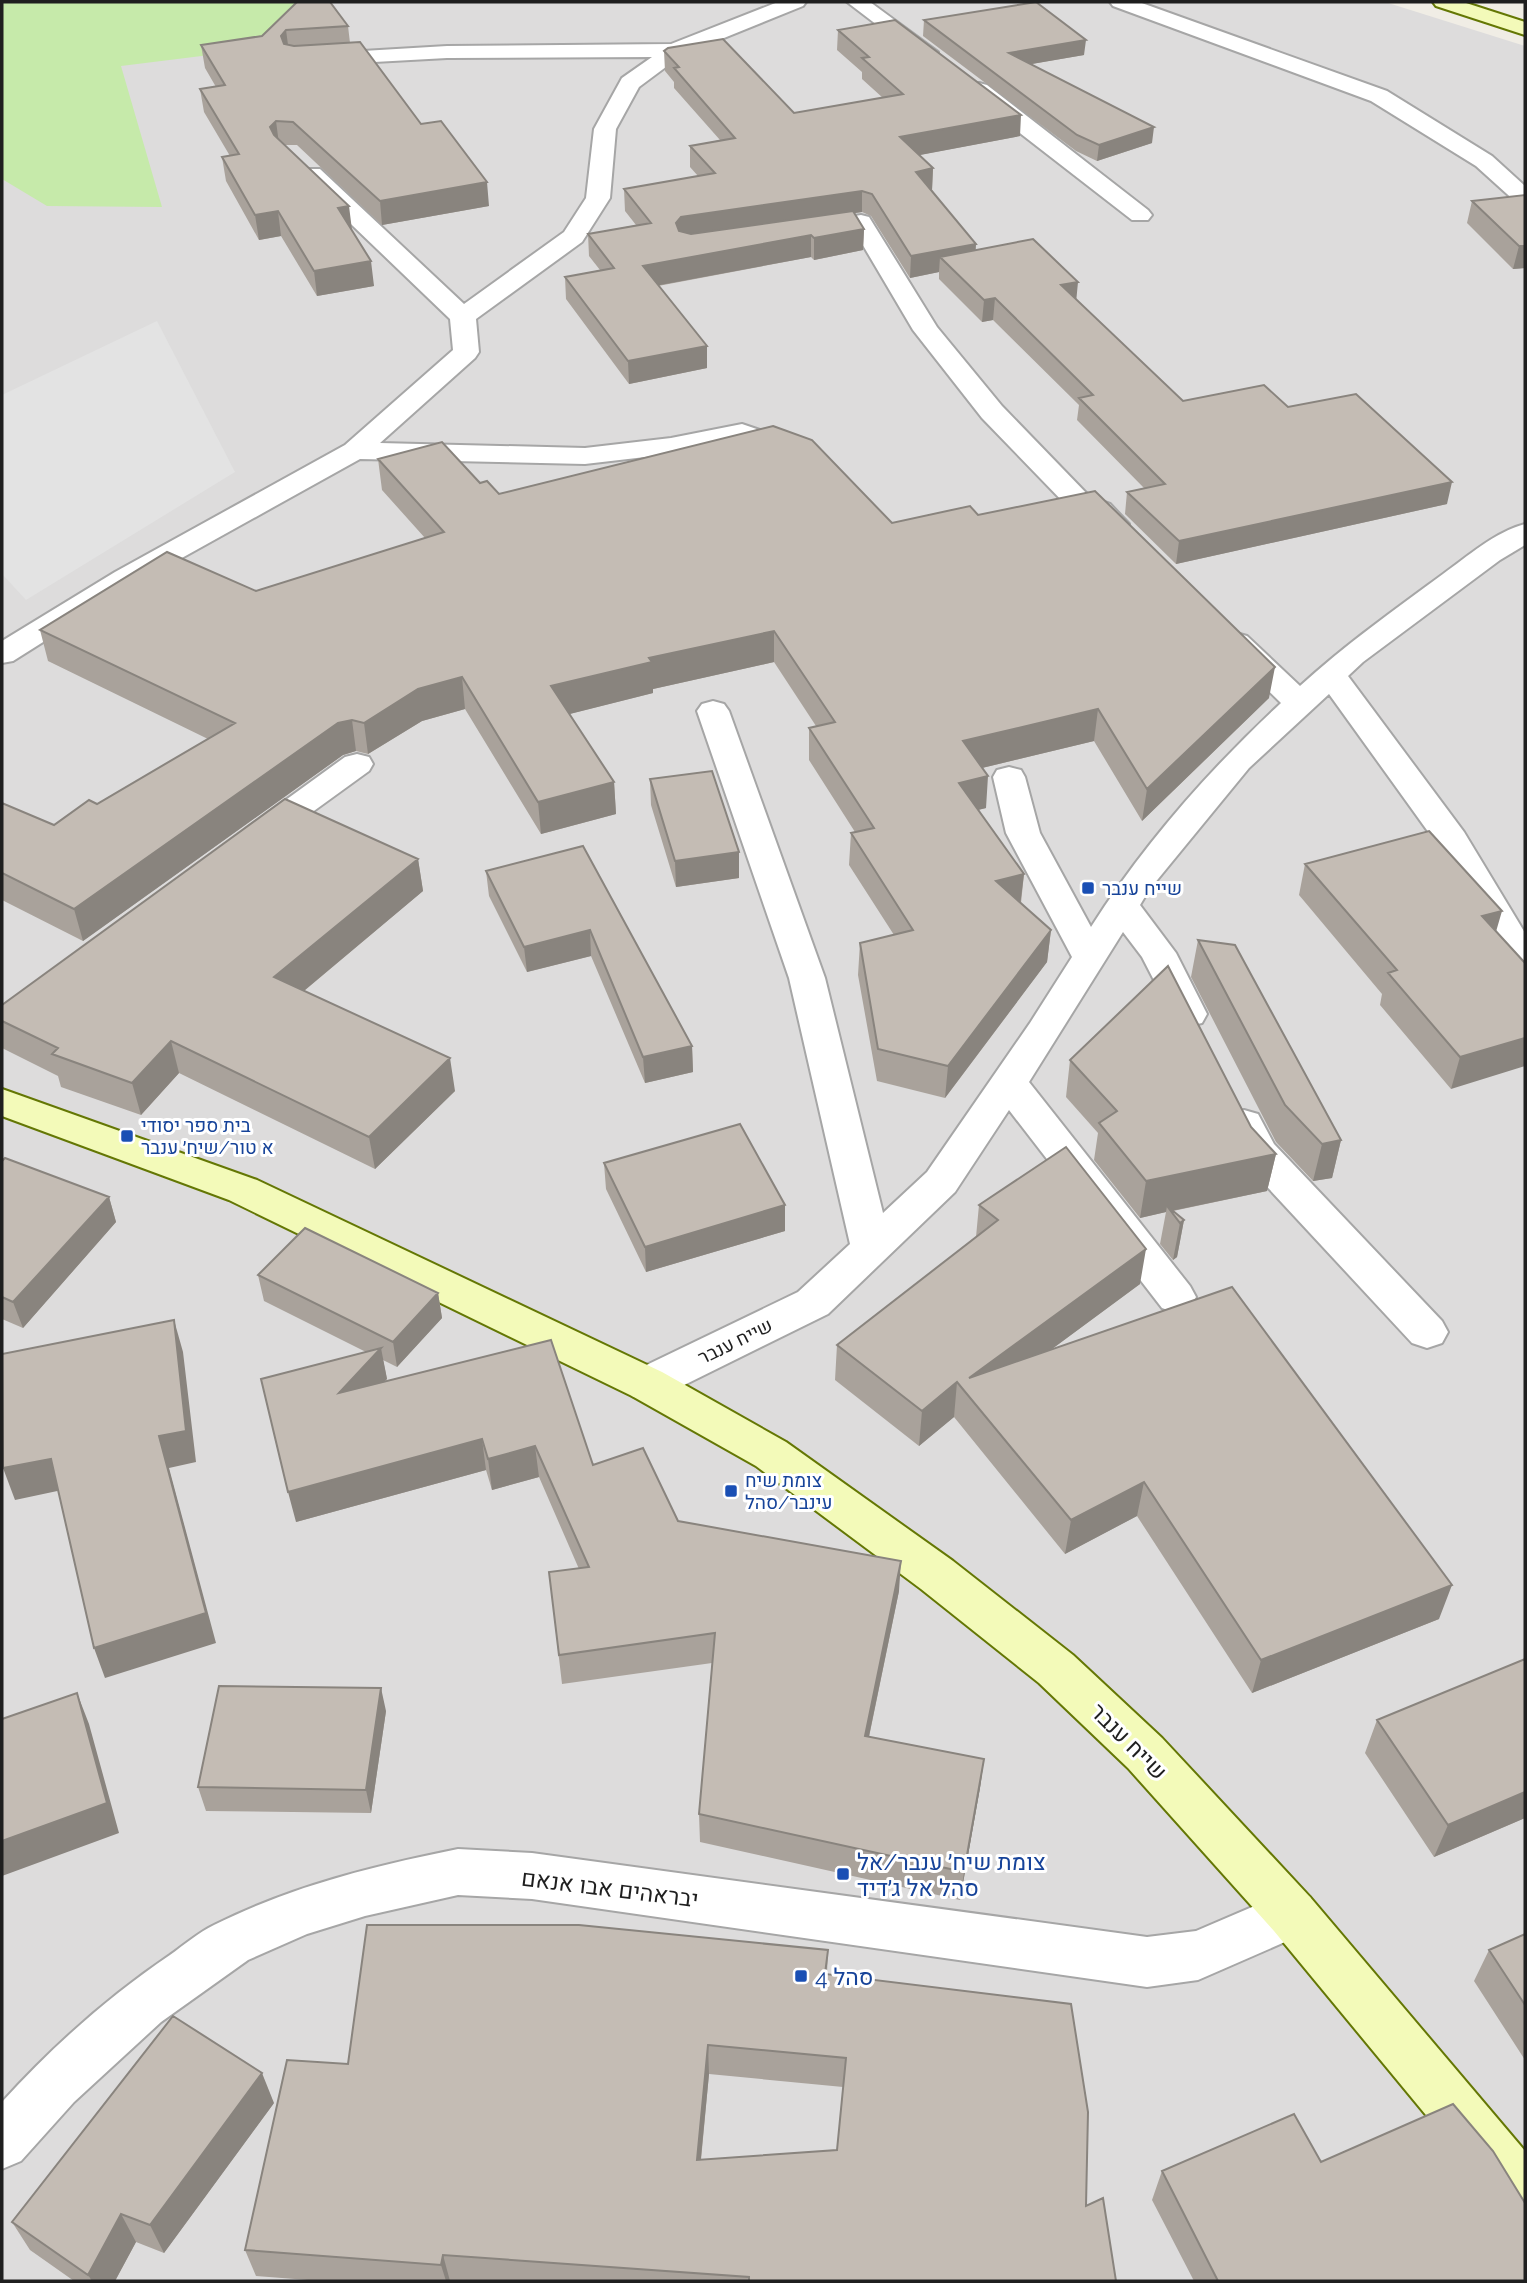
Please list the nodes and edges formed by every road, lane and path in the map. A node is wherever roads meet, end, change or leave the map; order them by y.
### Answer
1 (796, 2) edge
2 (857, 2) edge
3 (1120, 2) edge
4 (1443, 2) edge
5 (1525, 29) edge
6 (674, 50) junction
7 (297, 60) edge
8 (942, 62) edge
9 (964, 78) edge
10 (298, 161) edge
11 (1525, 198) edge
12 (1140, 215) dead end
13 (783, 233) edge
14 (463, 317) junction
15 (355, 451) junction
16 (823, 462) edge
17 (1524, 536) edge
18 (1130, 539) edge
19 (1220, 626) edge
20 (2, 654) edge
21 (1331, 675) junction
22 (1300, 704) junction
23 (713, 711) dead end
24 (357, 764) dead end
25 (1009, 777) dead end
26 (235, 852) edge
27 (1121, 905) junction
28 (1090, 957) junction
29 (1525, 961) edge
30 (1205, 1047) edge
31 (1008, 1082) junction
32 (1229, 1094) edge
33 (2, 1102) edge
34 (871, 1248) junction
35 (1176, 1297) dead end
36 (1427, 1332) dead end
37 (647, 1384) junction
38 (1292, 1914) junction
39 (2, 2142) edge
40 (1525, 2193) edge

1 - 6 street
2 - 8 street
3 - 11 street
4 - 5 street
6 - 7 street
6 - 14 street
9 - 12 street
10 - 14 street
13 - 18 street
14 - 15 street
15 - 16 street
15 - 20 street
17 - 21 street, שייח ענבר
19 - 22 street
21 - 22 street, שייח ענבר
21 - 29 street
22 - 27 street, שייח ענבר
23 - 34 street
24 - 26 street
25 - 28 street
27 - 28 street, שייח ענבר
27 - 30 street
28 - 31 street, שייח ענבר
31 - 34 street, שייח ענבר
31 - 35 street
32 - 36 street
33 - 37 street, שייח ענבר
34 - 37 street, שייח ענבר
37 - 38 street, שייח ענבר
38 - 39 street, יבראהים אבו אנאם
38 - 40 street, שייח ענבר

